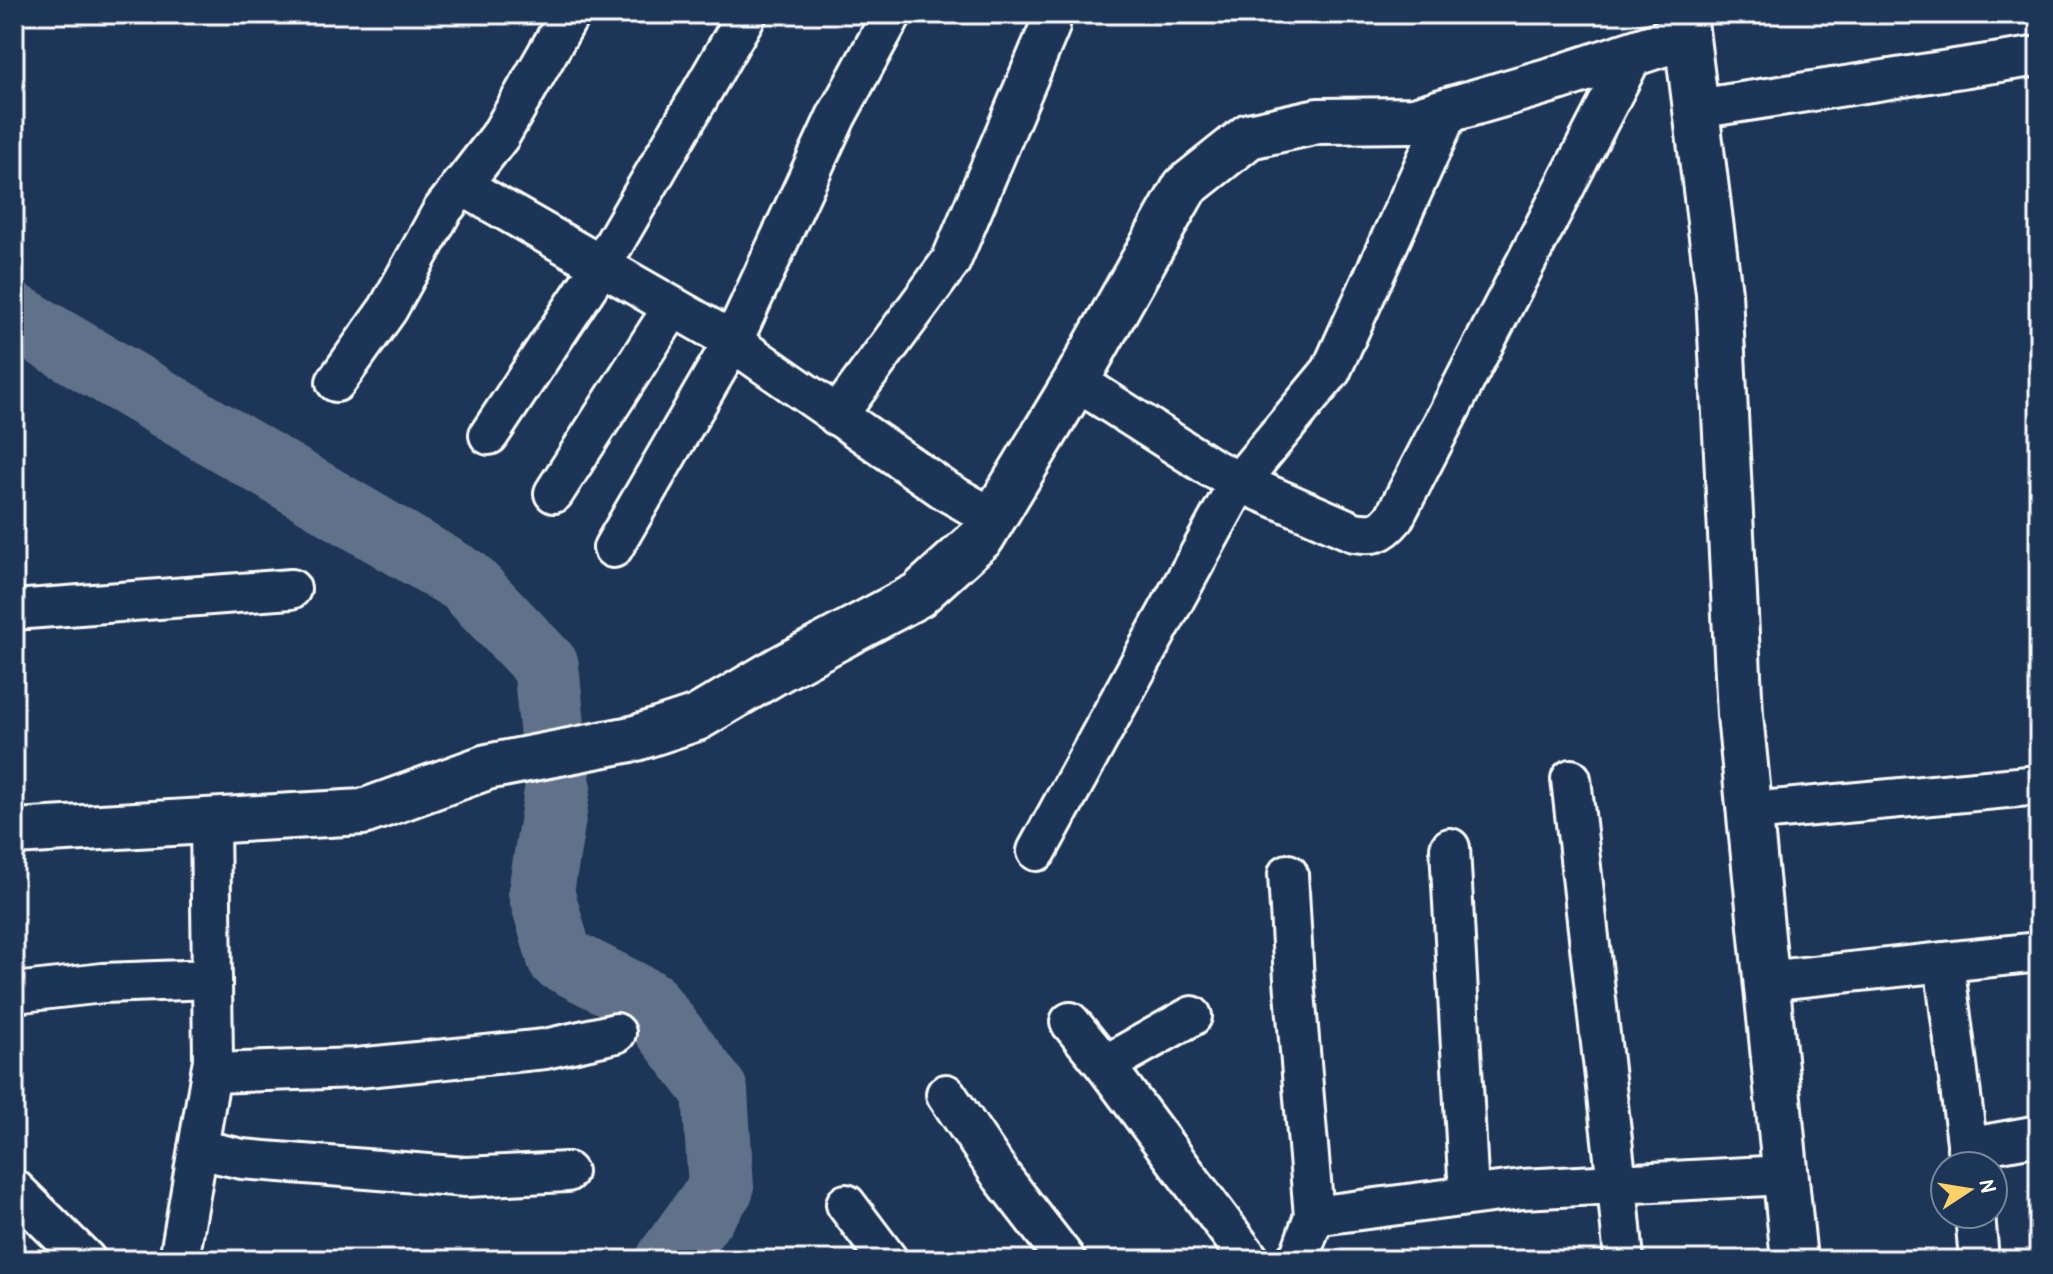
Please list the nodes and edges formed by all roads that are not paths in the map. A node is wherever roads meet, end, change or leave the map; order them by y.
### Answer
1 (570, 14) edge
2 (747, 14) edge
3 (892, 14) edge
4 (1688, 20) edge
5 (1050, 26) dead end
6 (1634, 53) junction
7 (2039, 56) edge
8 (1696, 109) junction
9 (1449, 110) junction
10 (461, 185) junction
11 (601, 266) junction
12 (673, 307) junction
13 (732, 343) junction
14 (1076, 381) junction
15 (336, 382) dead end
16 (837, 416) junction
17 (489, 435) dead end
18 (1239, 482) junction
19 (554, 493) dead end
20 (993, 518) junction
21 (613, 548) dead end
22 (291, 589) dead end
23 (14, 610) edge
24 (1571, 779) dead end
25 (2039, 785) edge
26 (1750, 812) junction
27 (210, 821) junction
28 (14, 832) edge
29 (1450, 848) dead end
30 (1037, 851) dead end
31 (1288, 874) dead end
32 (2039, 952) edge
33 (1944, 962) junction
34 (212, 979) junction
35 (1766, 981) junction
36 (14, 993) edge
37 (1192, 1016) dead end
38 (1070, 1022) dead end
39 (616, 1033) dead end
40 (1105, 1065) junction
41 (211, 1073) junction
42 (946, 1094) dead end
43 (2039, 1135) edge
44 (198, 1149) junction
45 (1967, 1150) edge
46 (1991, 1150) edge
47 (567, 1172) dead end
48 (1785, 1175) junction
49 (1617, 1184) junction
50 (14, 1189) edge
51 (1469, 1195) junction
52 (846, 1204) dead end
53 (1314, 1216) junction
54 (1976, 1230) edge
55 (86, 1260) edge
56 (179, 1260) edge
57 (888, 1260) edge
58 (1066, 1260) edge
59 (1250, 1260) edge
60 (1295, 1260) edge
61 (1624, 1260) edge
62 (1794, 1260) edge
63 (1979, 1260) edge

1 - 10 street
2 - 11 street
3 - 13 street
4 - 6 street
4 - 8 street
5 - 16 street
6 - 9 street
6 - 18 street
7 - 8 street
8 - 26 street
9 - 14 street
9 - 18 street
10 - 11 street
10 - 15 street
11 - 12 street
11 - 17 street
12 - 13 street
12 - 19 street
13 - 16 street
13 - 21 street
14 - 18 street
14 - 20 street
16 - 20 street
18 - 30 street
20 - 27 street
22 - 23 street
24 - 49 street
25 - 26 street
26 - 35 street
27 - 28 street
27 - 34 street
29 - 51 street
31 - 53 street
32 - 33 street
33 - 35 street
33 - 45 street
34 - 36 street
34 - 41 street
35 - 48 street
37 - 40 street
38 - 40 street
39 - 41 street
40 - 59 street
41 - 44 street
42 - 58 street
43 - 46 street
44 - 47 street
44 - 56 street
48 - 49 street
48 - 62 street
49 - 51 street
49 - 61 street
50 - 55 street
51 - 53 street
52 - 57 street
53 - 60 street
54 - 63 street

